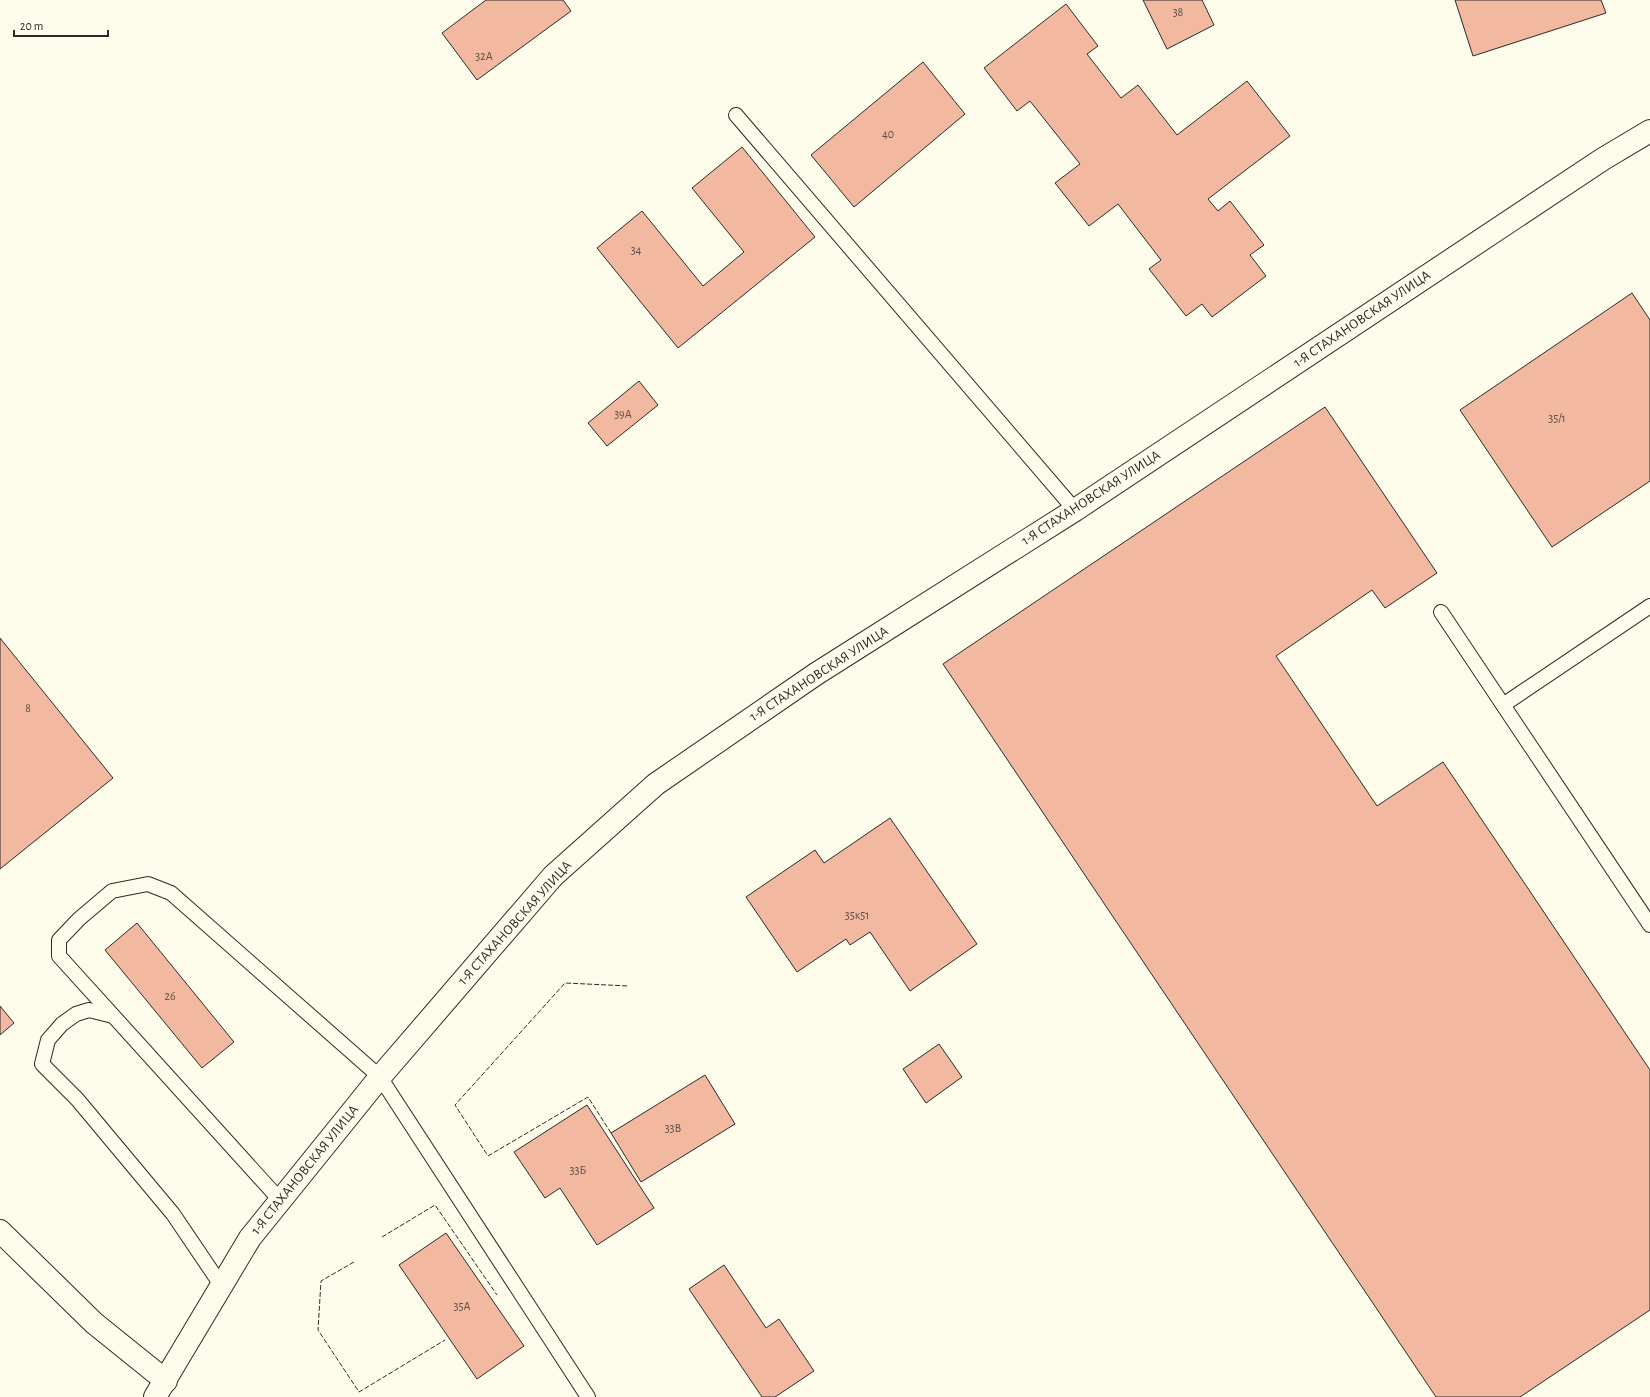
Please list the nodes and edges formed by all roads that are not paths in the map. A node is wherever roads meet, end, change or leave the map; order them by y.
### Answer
1 (736, 115) dead end
2 (1650, 131) edge
3 (1075, 510) junction
4 (1441, 612) dead end
5 (1648, 613) edge
6 (1503, 705) junction
7 (1650, 924) edge
8 (113, 1016) junction
9 (380, 1077) junction
10 (280, 1200) junction
11 (0, 1231) edge
12 (221, 1285) junction
13 (160, 1389) edge
14 (588, 1397) edge

1 - 3 lane
2 - 3 main road, 1-Я СТАХАНОВСКАЯ УЛИЦА
3 - 9 main road, 1-Я СТАХАНОВСКАЯ УЛИЦА
4 - 6 lane
5 - 6 lane
6 - 7 lane
8 - 9 lane
8 - 10 lane
8 - 12 lane
9 - 10 main road, 1-Я СТАХАНОВСКАЯ УЛИЦА
9 - 14 lane
10 - 12 main road, 1-Я СТАХАНОВСКАЯ УЛИЦА
11 - 13 main road
12 - 13 main road, 1-Я СТАХАНОВСКАЯ УЛИЦА

